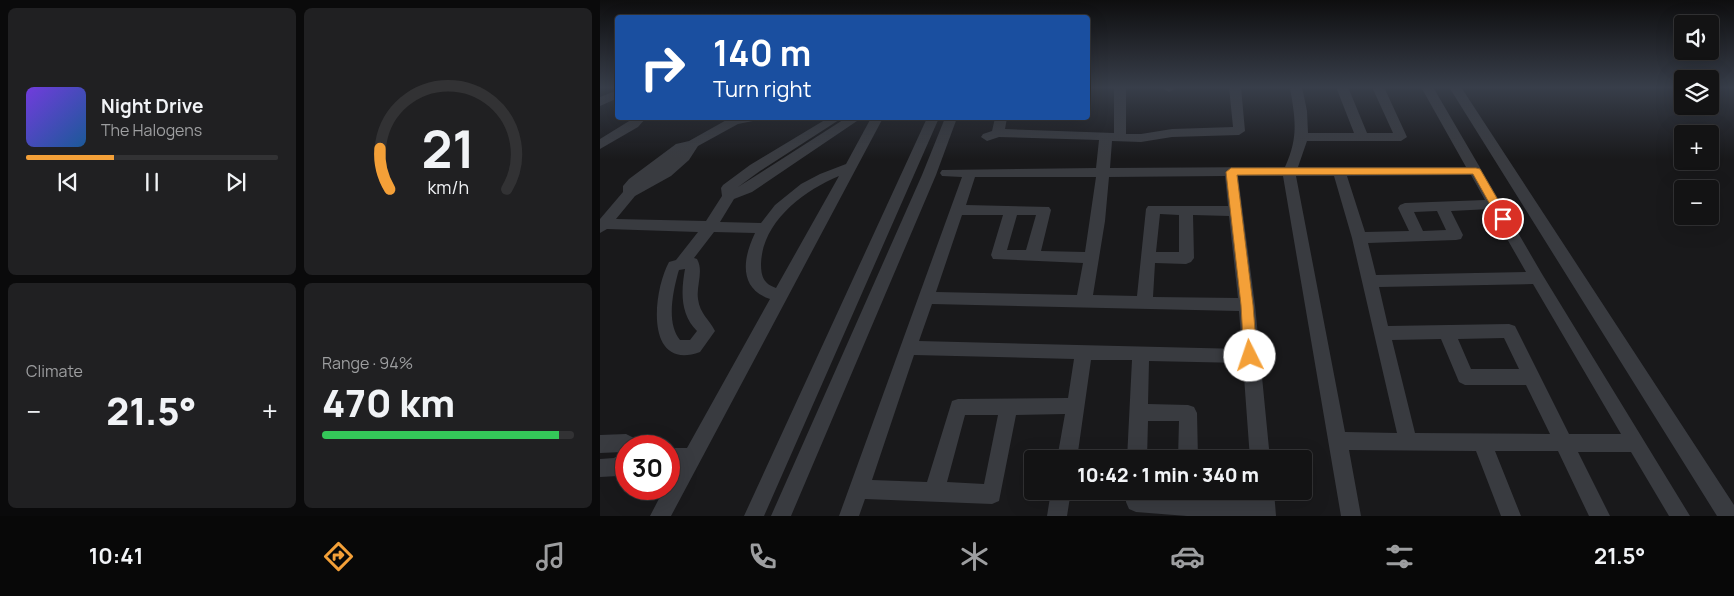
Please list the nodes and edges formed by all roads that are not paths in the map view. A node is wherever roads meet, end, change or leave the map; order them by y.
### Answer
1 (1117, 111) edge
2 (1237, 111) edge
3 (1302, 111) edge
4 (1352, 111) edge
5 (1389, 111) edge
6 (1441, 111) edge
7 (1470, 111) edge
8 (625, 120) edge
9 (638, 120) edge
10 (733, 120) edge
11 (833, 120) edge
12 (850, 120) edge
13 (876, 120) edge
14 (932, 120) edge
15 (951, 120) edge
16 (1000, 120) edge
17 (600, 135) edge
18 (1113, 137) junction
19 (1302, 137) junction
20 (1362, 137) junction
21 (600, 145) edge
22 (852, 166) junction
23 (1476, 171) junction
24 (1231, 172) junction
25 (1289, 172) junction
26 (947, 173) dead end
27 (970, 173) junction
28 (1102, 173) junction
29 (1340, 173) junction
30 (729, 196) junction
31 (1495, 204) junction
32 (1441, 206) junction
33 (957, 210) junction
34 (1011, 210) junction
35 (1186, 210) junction
36 (1236, 211) junction
37 (601, 225) edge
38 (710, 227) junction
39 (765, 228) junction
40 (1418, 236) junction
41 (1359, 238) junction
42 (1032, 256) junction
43 (1149, 257) junction
44 (1091, 258) junction
45 (682, 263) junction
46 (1537, 278) junction
47 (1369, 281) junction
48 (781, 296) junction
49 (926, 298) junction
50 (1084, 301) junction
51 (1144, 303) junction
52 (1247, 305) junction
53 (1447, 332) junction
54 (1382, 333) junction
55 (908, 348) junction
56 (1084, 352) junction
57 (1141, 354) junction
58 (1250, 356) junction
59 (1531, 377) junction
60 (1009, 406) junction
61 (1076, 406) junction
62 (1139, 412) junction
63 (1336, 441) junction
64 (1408, 441) junction
65 (1482, 442) junction
66 (1563, 442) junction
67 (615, 443) edge
68 (1636, 443) junction
69 (600, 444) edge
70 (1069, 450) edge
71 (1137, 450) edge
72 (1188, 450) edge
73 (1259, 450) edge
74 (680, 457) edge
75 (694, 457) junction
76 (615, 467) edge
77 (600, 468) edge
78 (859, 489) junction
79 (934, 492) junction
80 (1060, 500) edge
81 (1136, 500) edge
82 (1171, 500) edge
83 (1193, 500) edge
84 (1265, 500) edge
85 (1266, 514) edge
86 (660, 516) edge
87 (754, 516) edge
88 (781, 516) edge
89 (849, 516) edge
90 (1057, 516) edge
91 (1351, 516) edge
92 (1511, 516) edge
93 (1600, 516) edge
94 (1680, 516) edge
95 (1729, 516) edge

1 - 18 street
2 - 18 street
3 - 19 street
4 - 20 street
5 - 20 street
6 - 23 street
7 - 95 street
8 - 17 street
9 - 21 street
10 - 37 street
11 - 30 street
12 - 30 street
13 - 22 street
14 - 87 street
15 - 88 street
16 - 18 street
18 - 28 street
19 - 20 street
19 - 25 street
22 - 39 street
22 - 48 street
23 - 29 street
23 - 31 street
24 - 25 street
24 - 28 street
24 - 36 street
25 - 29 street
25 - 63 street
26 - 27 street
27 - 28 street
27 - 33 street
28 - 44 street
29 - 41 street
30 - 38 street
31 - 32 street
31 - 46 street
32 - 40 street
32 - 40 street
33 - 34 street
33 - 49 street
34 - 42 street
34 - 42 street
35 - 36 street
35 - 43 street
35 - 43 street
36 - 52 street
37 - 38 street
38 - 39 street
38 - 45 street
39 - 48 street
40 - 41 street
41 - 47 street
42 - 44 street
43 - 51 street
44 - 50 street
45 - 45 street
46 - 47 street
46 - 68 street
47 - 54 street
48 - 75 street
49 - 50 street
49 - 55 street
50 - 51 street
51 - 52 street
52 - 58 street
53 - 54 street
53 - 59 street
53 - 59 street
54 - 64 street
55 - 56 street
55 - 78 street
56 - 57 street
56 - 61 street
57 - 58 street
57 - 62 street
58 - 73 street
59 - 66 street
60 - 61 street
60 - 79 street
60 - 79 street
61 - 70 street
62 - 71 street
62 - 72 street
63 - 64 street
63 - 91 street
64 - 65 street
65 - 66 street
65 - 92 street
66 - 68 street
66 - 93 street
67 - 69 street
68 - 94 street
74 - 75 street
75 - 86 street
76 - 77 street
78 - 79 street
78 - 89 street
80 - 90 street
81 - 82 street
83 - 85 street
84 - 85 street

